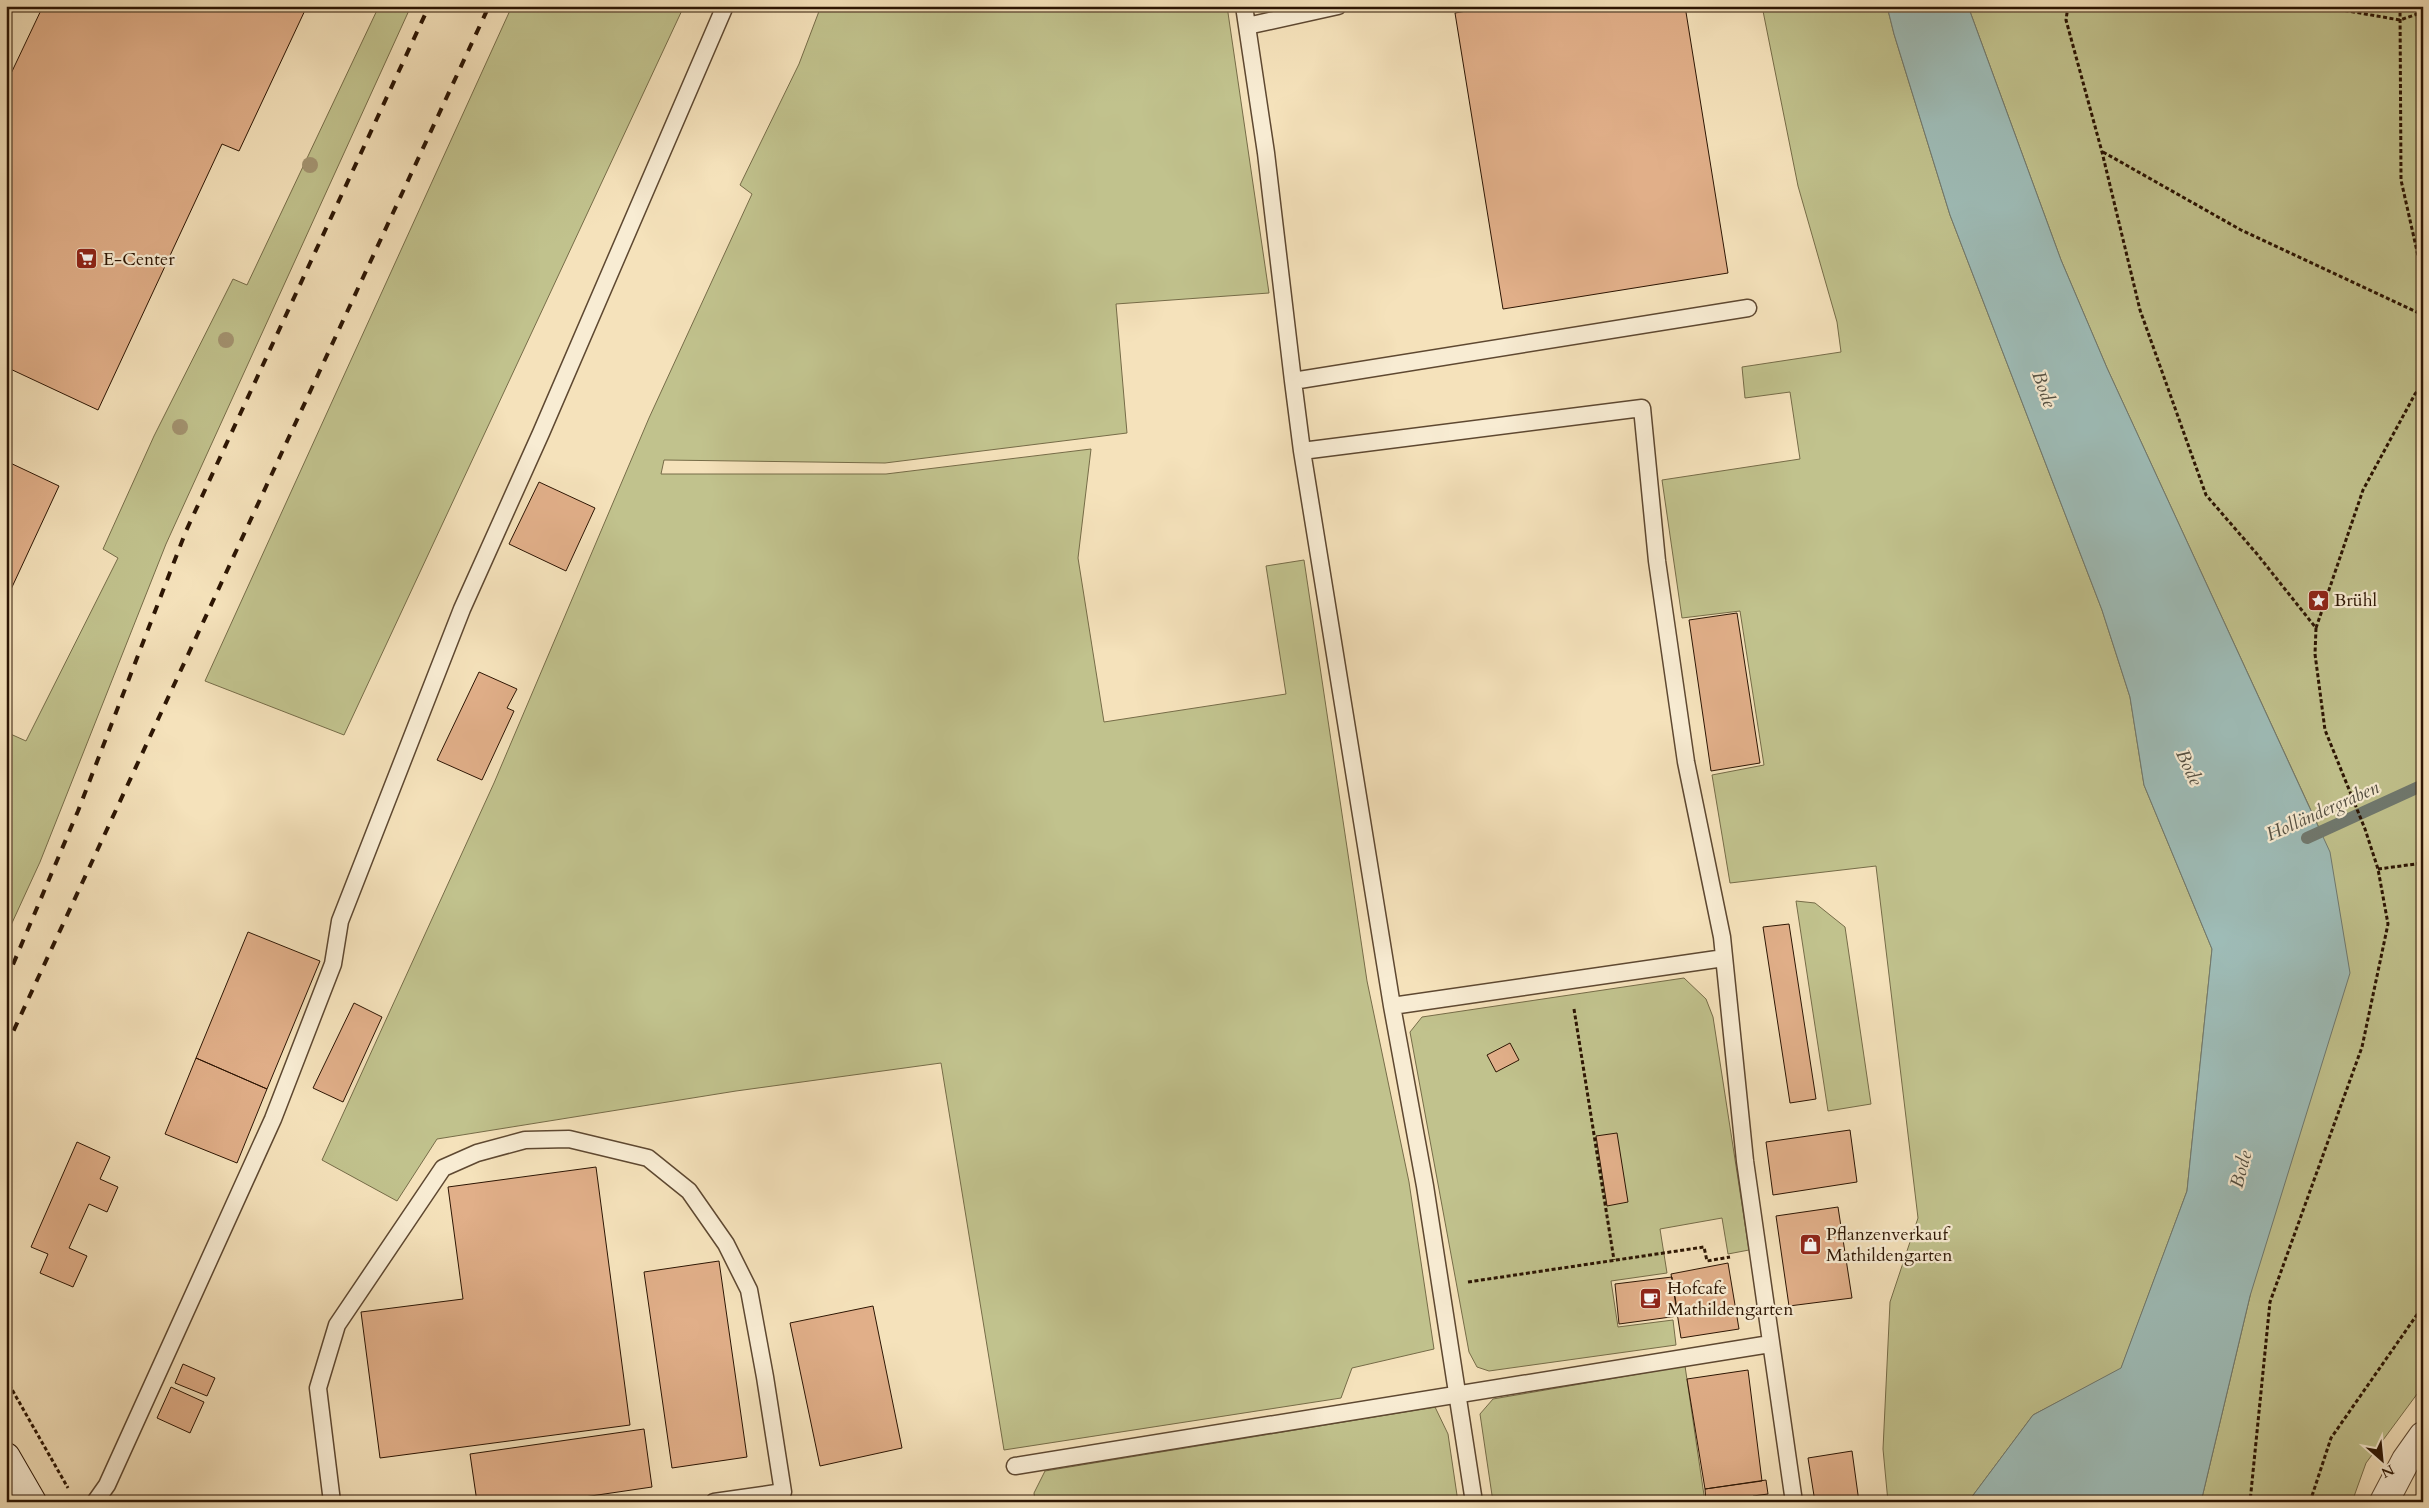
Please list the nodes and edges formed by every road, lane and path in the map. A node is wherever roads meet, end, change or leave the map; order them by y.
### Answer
1 (725, 6) edge
2 (1244, 6) edge
3 (1338, 6) edge
4 (2068, 6) edge
5 (2319, 6) edge
6 (2400, 6) edge
7 (2423, 12) edge
8 (2400, 20) junction
9 (1247, 26) junction
10 (2102, 152) junction
11 (2423, 278) edge
12 (1748, 308) dead end
13 (2423, 315) edge
14 (1293, 381) junction
15 (2423, 385) edge
16 (1302, 451) junction
17 (2316, 628) junction
18 (2423, 864) edge
19 (2378, 870) junction
20 (1724, 958) junction
21 (1569, 980) junction
22 (1392, 1006) junction
23 (1758, 1253) junction
24 (1614, 1260) junction
25 (1441, 1286) junction
26 (2423, 1306) edge
27 (1770, 1344) junction
28 (6, 1379) edge
29 (1458, 1394) junction
30 (2423, 1436) edge
31 (6, 1457) edge
32 (1015, 1466) dead end
33 (71, 1494) dead end
34 (32, 1502) edge
35 (96, 1502) edge
36 (332, 1502) edge
37 (714, 1502) edge
38 (1474, 1502) edge
39 (1794, 1502) edge
40 (2250, 1502) edge
41 (2310, 1502) edge
42 (2384, 1502) edge

1 - 35 lane
2 - 9 lane
3 - 9 lane
4 - 10 path
5 - 8 path
6 - 8 path
7 - 8 path
8 - 11 path
9 - 14 lane
10 - 13 path
10 - 17 path
12 - 14 lane
14 - 16 lane
15 - 17 path
16 - 20 lane
16 - 22 lane
17 - 19 path
18 - 19 path
19 - 40 path
20 - 21 lane
20 - 23 lane
21 - 22 lane
21 - 24 path
22 - 25 lane
23 - 24 path
23 - 27 lane
24 - 25 path
25 - 29 lane
26 - 41 path
27 - 29 lane
27 - 39 lane
28 - 33 path
29 - 32 lane
29 - 38 lane
30 - 42 street
31 - 34 street
36 - 37 lane

